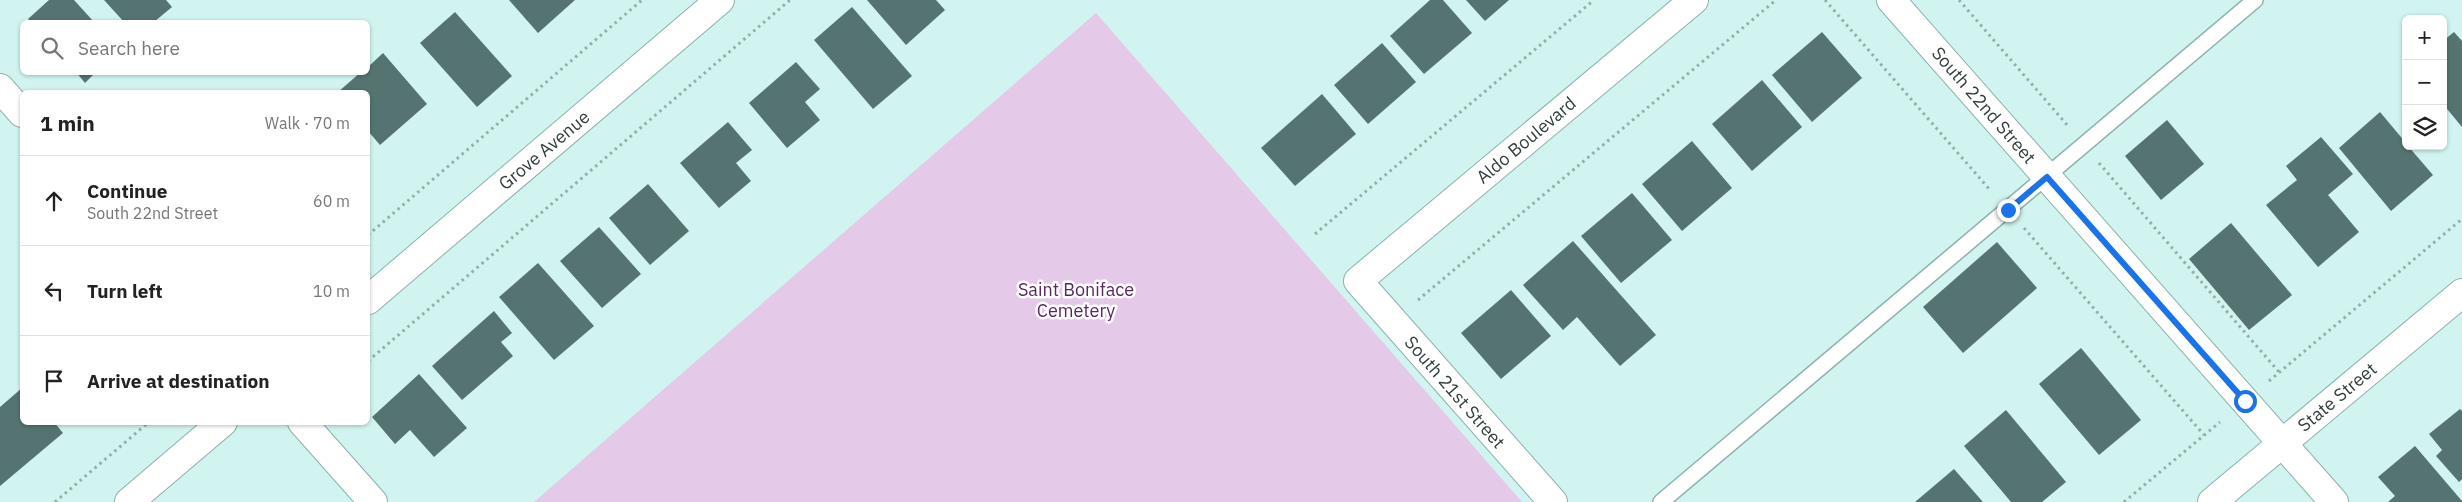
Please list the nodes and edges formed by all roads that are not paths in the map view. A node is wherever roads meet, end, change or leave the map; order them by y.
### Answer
1 (720, 0) edge
2 (1694, 0) edge
3 (1891, 0) edge
4 (2255, 0) edge
5 (0, 88) edge
6 (20, 111) edge
7 (2047, 177) junction
8 (1358, 281) joint
9 (2462, 293) edge
10 (370, 298) edge
11 (219, 425) edge
12 (305, 425) edge
13 (2282, 443) junction
14 (129, 502) edge
15 (373, 502) edge
16 (1553, 502) edge
17 (1661, 502) edge
18 (2212, 502) edge
19 (2334, 502) edge

1 - 10 street, Grove Avenue
2 - 8 street, Aldo Boulevard
3 - 7 street, South 22nd Street
4 - 7 lane
5 - 6 street
7 - 13 street, South 22nd Street
7 - 17 lane
8 - 16 street, South 21st Street
9 - 13 street, State Street
11 - 14 street
12 - 15 street
13 - 18 street, State Street
13 - 19 street, South 22nd Street

